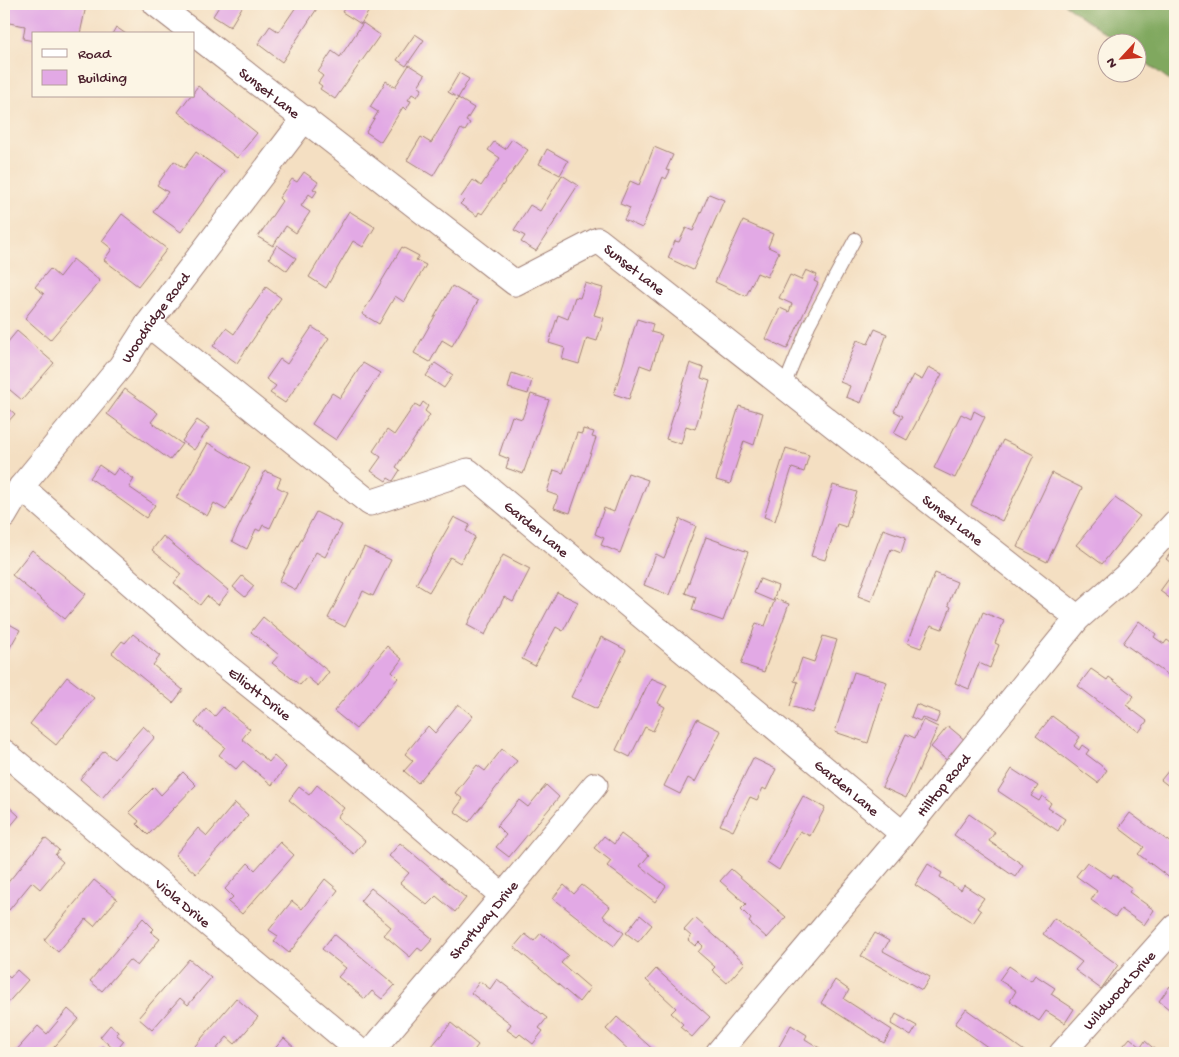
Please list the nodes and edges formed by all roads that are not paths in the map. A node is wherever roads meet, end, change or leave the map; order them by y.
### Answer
1 (156, 4) edge
2 (193, 32) edge
3 (195, 34) edge
4 (305, 118) junction
5 (855, 239) dead end
6 (148, 324) junction
7 (784, 386) junction
8 (21, 488) junction
9 (4, 516) edge
10 (1175, 523) edge
11 (1078, 618) junction
12 (4, 752) edge
13 (595, 785) dead end
14 (903, 834) junction
15 (503, 896) junction
16 (1175, 926) edge
17 (362, 1053) edge
18 (370, 1053) edge
19 (718, 1053) edge
20 (1062, 1053) edge

1 - 2 street, Sunset Lane
3 - 4 street, Sunset Lane
4 - 6 street, Woodridge Road
4 - 7 street, Sunset Lane
5 - 7 lane
6 - 8 street, Woodridge Road
6 - 14 street, Garden Lane
7 - 11 street, Sunset Lane
8 - 9 street, Woodridge Road
8 - 15 street, Elliott Drive
10 - 11 street, Hilltop Road
11 - 14 street, Hilltop Road
12 - 17 street, Viola Drive
13 - 15 street, Shortway Drive
14 - 19 street, Hilltop Road
15 - 18 street, Shortway Drive
16 - 20 street, Wildwood Drive

